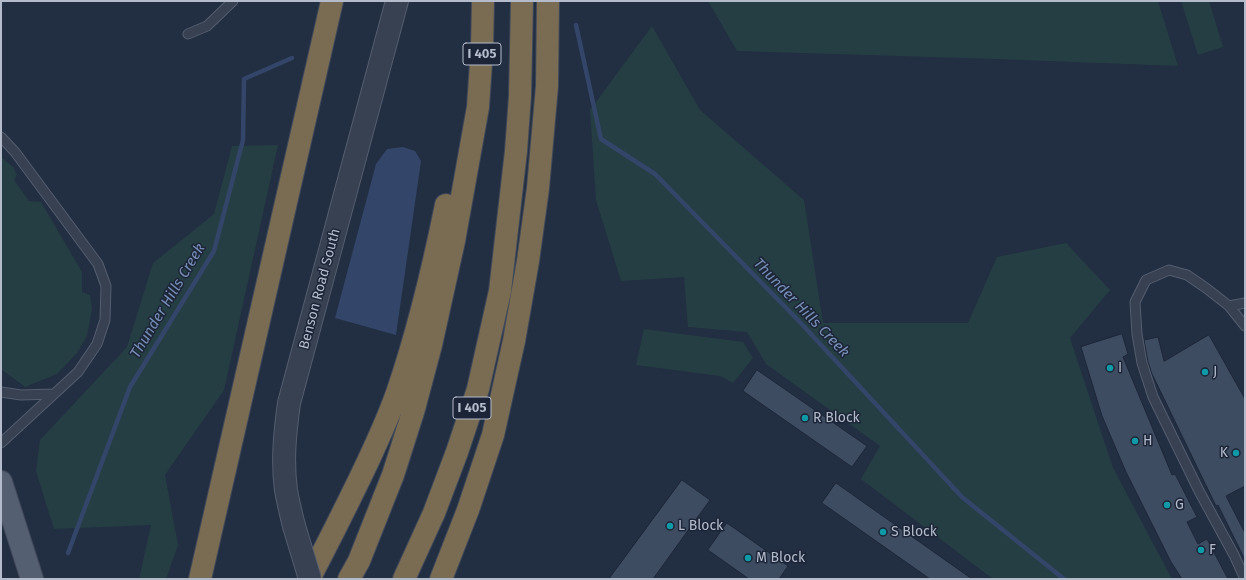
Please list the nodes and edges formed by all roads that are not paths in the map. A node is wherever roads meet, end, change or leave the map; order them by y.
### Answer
1 (233, 1) edge
2 (332, 1) edge
3 (397, 1) edge
4 (483, 1) edge
5 (522, 1) edge
6 (548, 1) edge
7 (188, 34) dead end
8 (478, 108) junction
9 (1, 137) edge
10 (1245, 303) edge
11 (1229, 306) junction
12 (1245, 326) edge
13 (1, 392) edge
14 (53, 394) junction
15 (1, 443) edge
16 (1, 482) edge
17 (32, 579) edge
18 (200, 579) edge
19 (309, 579) edge
20 (349, 579) edge
21 (404, 579) edge
22 (441, 579) edge
23 (1245, 579) edge

1 - 7 lane
2 - 18 highway
3 - 19 street, Benson Road South, bridge
4 - 8 highway, I 405
5 - 21 highway, I 405
6 - 22 highway
8 - 19 highway
8 - 20 highway, I 405
9 - 14 lane
10 - 11 lane
11 - 12 lane
11 - 23 lane
13 - 14 lane
14 - 15 lane
16 - 17 main road

